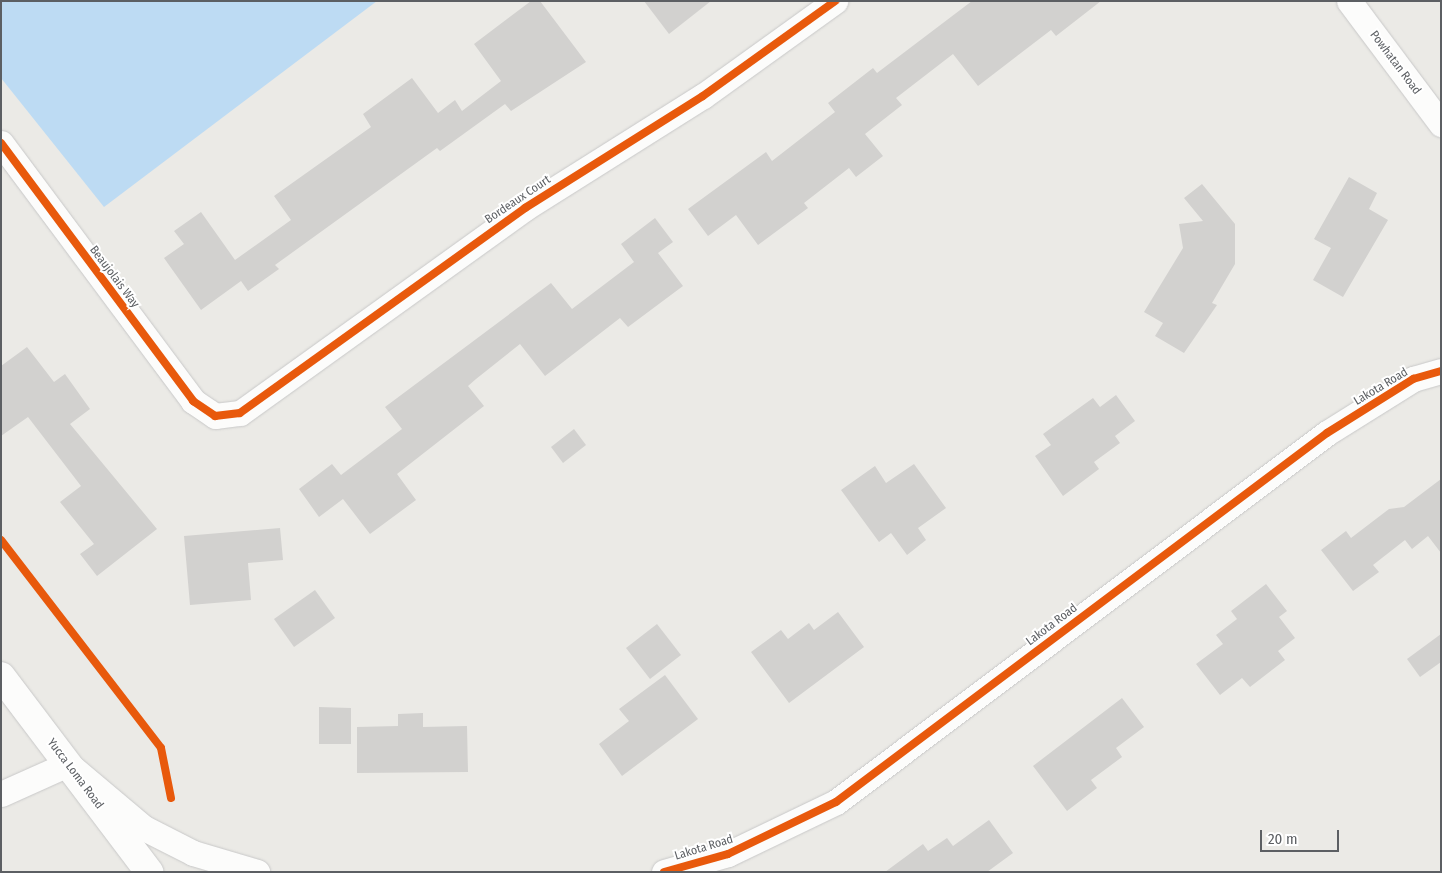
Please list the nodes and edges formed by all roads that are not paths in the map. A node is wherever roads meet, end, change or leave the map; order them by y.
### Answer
1 (1349, 1) edge
2 (828, 3) edge
3 (1441, 124) edge
4 (1, 143) edge
5 (1441, 371) edge
6 (215, 416) joint
7 (1, 676) edge
8 (68, 764) junction
9 (1, 794) edge
10 (149, 872) edge
11 (257, 872) edge
12 (664, 872) edge

1 - 3 street, Powhatan Road
2 - 6 street, Bordeaux Court
4 - 6 street, Beaujolais Way
5 - 12 street, Lakota Road
7 - 8 main road, Yucca Loma Road
8 - 9 street
8 - 10 main road, Yucca Loma Road
8 - 11 street

